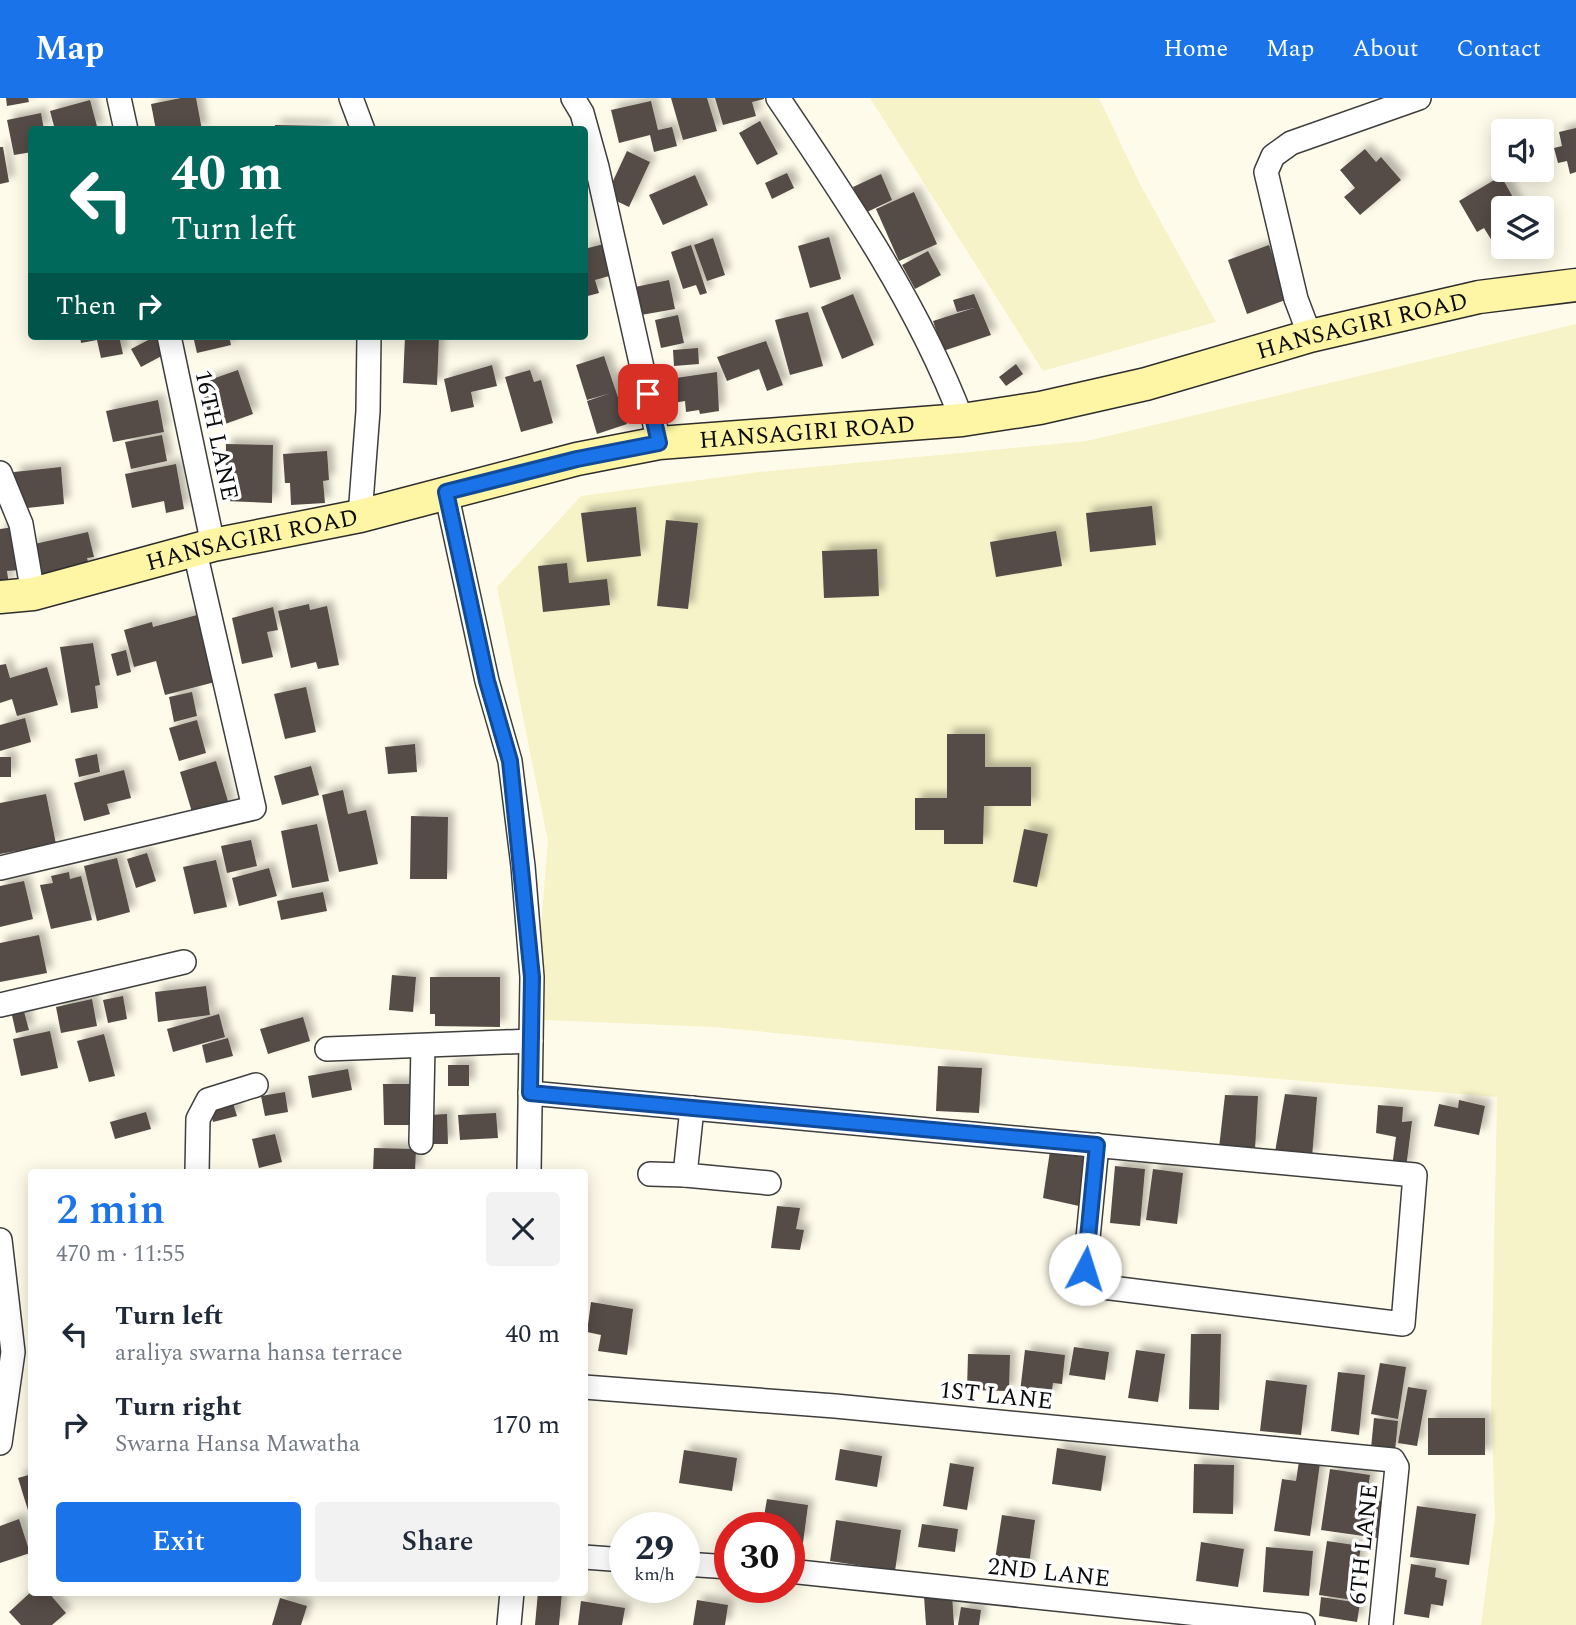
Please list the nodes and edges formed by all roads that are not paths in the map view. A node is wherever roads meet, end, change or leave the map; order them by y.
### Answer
1 (120, 98) edge
2 (351, 98) edge
3 (573, 98) edge
4 (778, 98) edge
5 (1419, 98) edge
6 (125, 126) edge
7 (362, 126) edge
8 (586, 126) edge
9 (588, 135) edge
10 (1576, 285) edge
11 (1310, 336) junction
12 (170, 340) edge
13 (369, 340) edge
14 (962, 420) junction
15 (659, 443) junction
16 (0, 473) edge
17 (446, 492) junction
18 (360, 516) junction
19 (204, 548) junction
20 (33, 594) junction
21 (0, 597) edge
22 (0, 868) edge
23 (184, 962) dead end
24 (0, 1005) edge
25 (531, 1041) junction
26 (423, 1046) junction
27 (327, 1049) dead end
28 (256, 1085) dead end
29 (530, 1093) junction
30 (692, 1108) junction
31 (421, 1142) dead end
32 (1097, 1145) junction
33 (197, 1169) edge
34 (529, 1169) edge
35 (650, 1174) dead end
36 (684, 1175) junction
37 (769, 1183) dead end
38 (0, 1240) edge
39 (22, 1351) edge
40 (588, 1387) edge
41 (0, 1443) edge
42 (1397, 1468) joint
43 (588, 1557) edge
44 (609, 1559) edge
45 (805, 1574) edge
46 (512, 1596) edge
47 (509, 1625) edge
48 (1303, 1625) edge
49 (1381, 1625) edge

1 - 6 street
2 - 7 street
3 - 8 street
4 - 14 street
5 - 11 street
9 - 15 street
10 - 11 street, HANSAGIRI ROAD
11 - 14 street, HANSAGIRI ROAD
12 - 19 street, 16TH LANE
13 - 18 street
14 - 15 street, HANSAGIRI ROAD
15 - 17 street, HANSAGIRI ROAD
16 - 20 street
17 - 18 street, HANSAGIRI ROAD
17 - 25 street
18 - 19 street, HANSAGIRI ROAD
19 - 20 street, HANSAGIRI ROAD
19 - 22 street, 16TH LANE
20 - 21 street, HANSAGIRI ROAD
23 - 24 street
25 - 26 street
25 - 29 street
26 - 27 street
26 - 31 street
28 - 33 street
29 - 30 street
29 - 34 street
30 - 32 street
30 - 36 street
32 - 32 street
35 - 36 street
36 - 37 street
38 - 39 street
39 - 41 street
40 - 42 street, 1ST LANE
42 - 49 street, 6TH LANE
43 - 44 street
45 - 48 street, 2ND LANE
46 - 47 street

